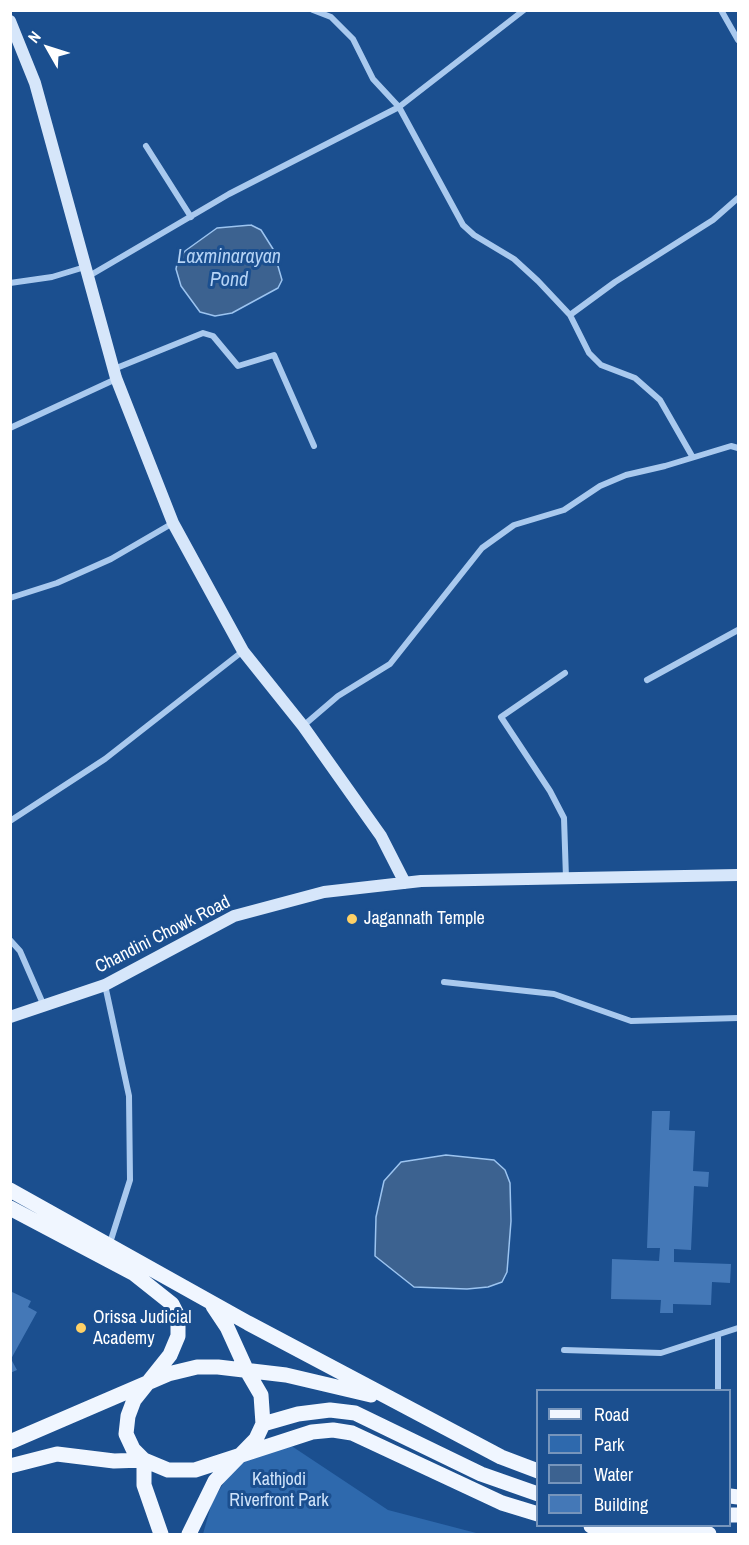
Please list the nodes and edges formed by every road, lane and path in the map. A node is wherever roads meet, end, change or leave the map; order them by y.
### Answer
1 (313, 10) edge
2 (524, 10) edge
3 (721, 10) edge
4 (10, 21) edge
5 (738, 40) edge
6 (399, 107) junction
7 (146, 146) dead end
8 (738, 198) edge
9 (191, 217) junction
10 (87, 272) junction
11 (10, 283) edge
12 (570, 315) junction
13 (115, 374) junction
14 (10, 428) edge
15 (314, 446) dead end
16 (738, 448) edge
17 (692, 456) junction
18 (173, 523) junction
19 (10, 598) edge
20 (738, 630) edge
21 (243, 651) junction
22 (565, 673) dead end
23 (647, 680) dead end
24 (303, 726) junction
25 (10, 821) edge
26 (738, 875) edge
27 (566, 879) junction
28 (405, 883) junction
29 (10, 940) edge
30 (444, 982) dead end
31 (105, 985) junction
32 (44, 1006) junction
33 (10, 1017) edge
34 (738, 1018) edge
35 (10, 1190) edge
36 (10, 1208) edge
37 (109, 1246) junction
38 (209, 1301) junction
39 (738, 1328) edge
40 (717, 1335) junction
41 (564, 1350) dead end
42 (247, 1371) junction
43 (147, 1385) junction
44 (718, 1389) edge
45 (395, 1401) junction
46 (263, 1424) junction
47 (10, 1442) edge
48 (241, 1454) junction
49 (144, 1460) junction
50 (10, 1467) edge
51 (536, 1471) edge
52 (536, 1494) edge
53 (536, 1514) edge
54 (606, 1527) edge
55 (161, 1534) edge
56 (189, 1534) edge
57 (709, 1534) edge

1 - 6 street
2 - 6 street
3 - 5 street
4 - 10 main road
6 - 9 street
6 - 12 street
7 - 9 street
8 - 12 street
9 - 10 street
10 - 11 street
10 - 13 main road
12 - 17 street
13 - 14 street
13 - 15 street
13 - 18 main road
16 - 17 street
17 - 24 street
18 - 19 street
18 - 21 main road
20 - 23 street
21 - 24 main road
21 - 25 street
22 - 27 street
24 - 28 main road
26 - 27 main road, Chandini Chowk Road
27 - 28 main road, Chandini Chowk Road
28 - 31 main road, Chandini Chowk Road
29 - 32 street
30 - 34 street
31 - 32 main road, Chandini Chowk Road
31 - 37 street
32 - 33 main road, Chandini Chowk Road
35 - 37 main road
36 - 43 main road
37 - 38 main road
38 - 42 main road
38 - 45 main road
39 - 40 street
40 - 41 street
40 - 44 street
42 - 43 main road
42 - 45 main road
42 - 46 main road
43 - 47 main road
43 - 49 main road
45 - 51 main road
46 - 48 main road
46 - 52 main road
48 - 49 main road
48 - 53 main road
48 - 56 main road
49 - 50 main road
49 - 55 main road
54 - 57 main road

